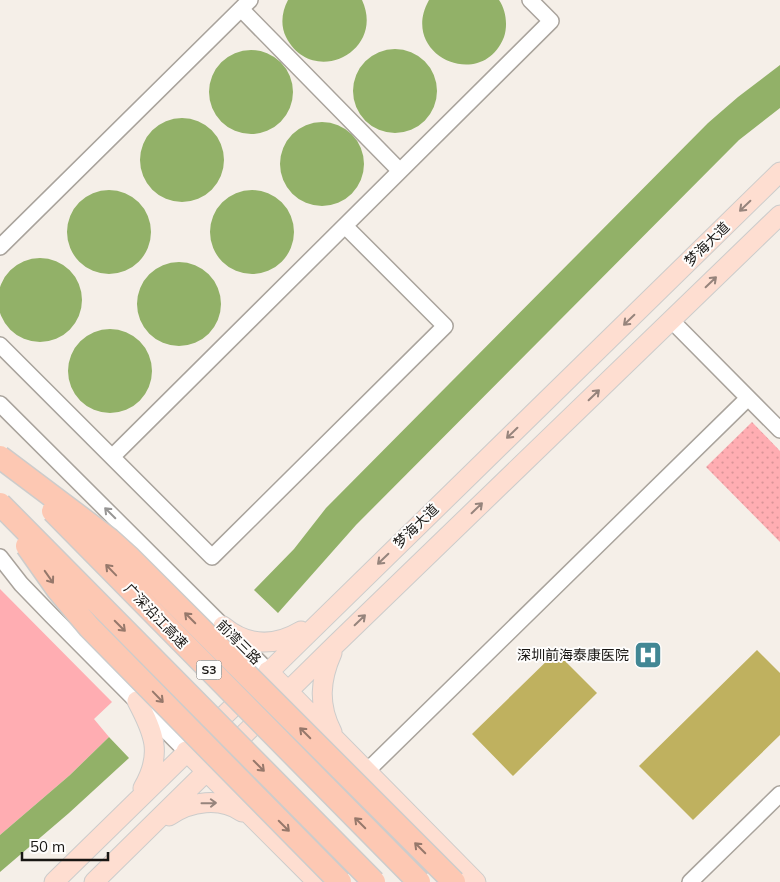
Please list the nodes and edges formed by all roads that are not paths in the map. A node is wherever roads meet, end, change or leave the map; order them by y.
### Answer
1 (530, 0) edge
2 (246, 4) edge
3 (400, 170) junction
4 (780, 172) edge
5 (780, 215) edge
6 (345, 226) junction
7 (0, 247) edge
8 (671, 320) junction
9 (0, 345) edge
10 (748, 398) junction
11 (0, 404) edge
12 (780, 430) edge
13 (0, 457) edge
14 (112, 457) junction
15 (0, 504) edge
16 (0, 509) edge
17 (0, 557) edge
18 (319, 621) junction
19 (223, 626) junction
20 (335, 645) junction
21 (268, 671) junction
22 (288, 691) junction
23 (137, 701) junction
24 (336, 739) junction
25 (186, 751) junction
26 (206, 771) junction
27 (367, 771) junction
28 (780, 794) edge
29 (135, 802) junction
30 (258, 823) junction
31 (136, 840) junction
32 (54, 882) edge
33 (94, 882) edge
34 (317, 882) edge
35 (340, 882) edge
36 (374, 882) edge
37 (419, 882) edge
38 (454, 882) edge
39 (476, 882) edge
40 (690, 882) edge

1 - 3 street
2 - 3 street
2 - 7 street
3 - 6 street
4 -> 18 main road, 梦海大道
8 -> 5 main road
6 - 14 street
6 - 14 street
8 - 10 street
20 -> 8 main road
9 - 14 street
10 - 12 street
10 - 27 street
19 -> 11 street, 前湾三路
37 -> 13 highway, 广深沿江高速 / S3, bridge
38 -> 13 highway, bridge
15 -> 36 highway, S3, bridge
16 -> 35 highway, bridge
17 - 23 street
18 - 19 main road
18 - 21 main road, 梦海大道
19 - 21 street, 前湾三路
20 - 22 main road
20 - 24 main road
21 - 22 main road, 前湾三路
21 - 25 main road, 梦海大道
22 - 24 main road, 前湾三路
22 - 26 main road
23 - 25 street
23 - 29 main road
24 - 27 main road, 前湾三路
25 - 26 main road
25 - 29 main road, 梦海大道
26 - 30 main road
26 - 31 main road
27 - 39 main road, 前湾三路
28 - 40 street
29 - 32 main road, 梦海大道
31 -> 30 main road
30 - 34 main road
31 - 33 main road

